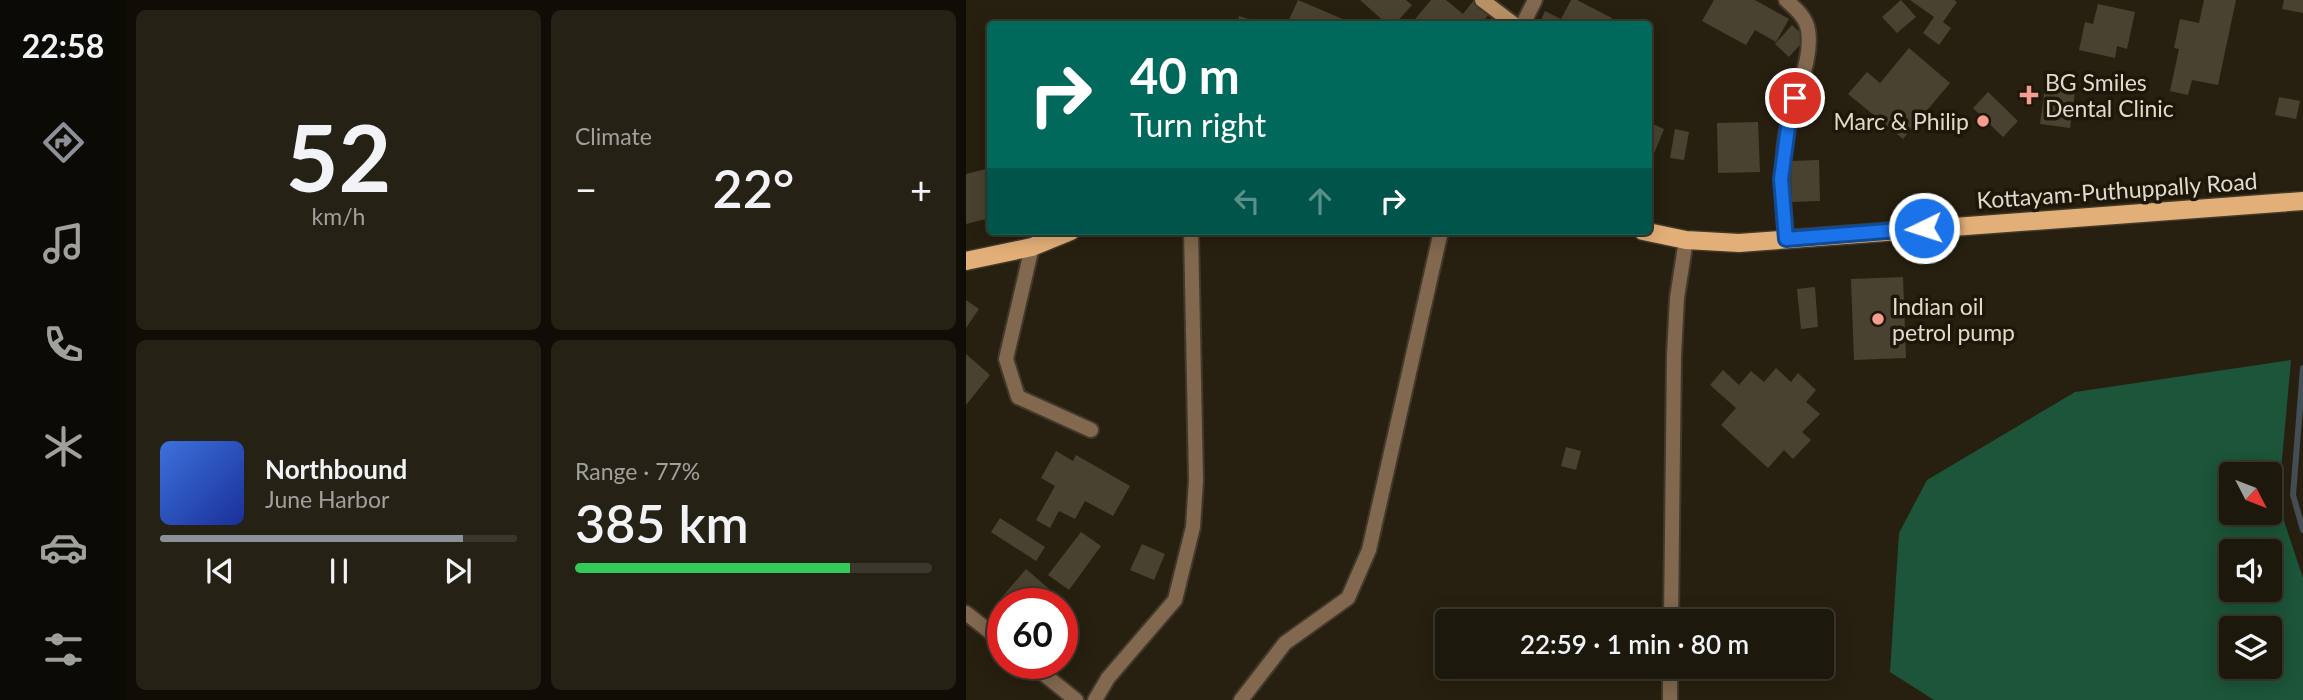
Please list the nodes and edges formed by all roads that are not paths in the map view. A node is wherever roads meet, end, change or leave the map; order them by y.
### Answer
1 (1482, 0) edge
2 (1535, 0) edge
3 (1786, 0) edge
4 (1510, 21) edge
5 (1524, 21) edge
6 (2303, 201) edge
7 (1652, 233) edge
8 (1061, 235) edge
9 (1191, 235) edge
10 (1440, 235) edge
11 (1786, 239) junction
12 (1686, 240) junction
13 (1032, 247) junction
14 (966, 261) edge
15 (1091, 430) dead end
16 (1671, 609) edge
17 (966, 613) edge
18 (987, 629) edge
19 (1050, 679) edge
20 (1670, 679) edge
21 (1076, 700) edge
22 (1095, 700) edge
23 (1241, 700) edge
24 (1670, 700) edge

1 - 4 street
2 - 5 street
3 - 11 street
6 - 11 main road, Kottayam-Puthuppally Road
7 - 12 main road, Kottayam-Puthuppally Road
8 - 13 main road
9 - 22 street
10 - 23 street
11 - 12 main road, Kottayam-Puthuppally Road
12 - 16 street
13 - 14 main road
13 - 15 street
17 - 18 street
19 - 21 street
20 - 24 street

